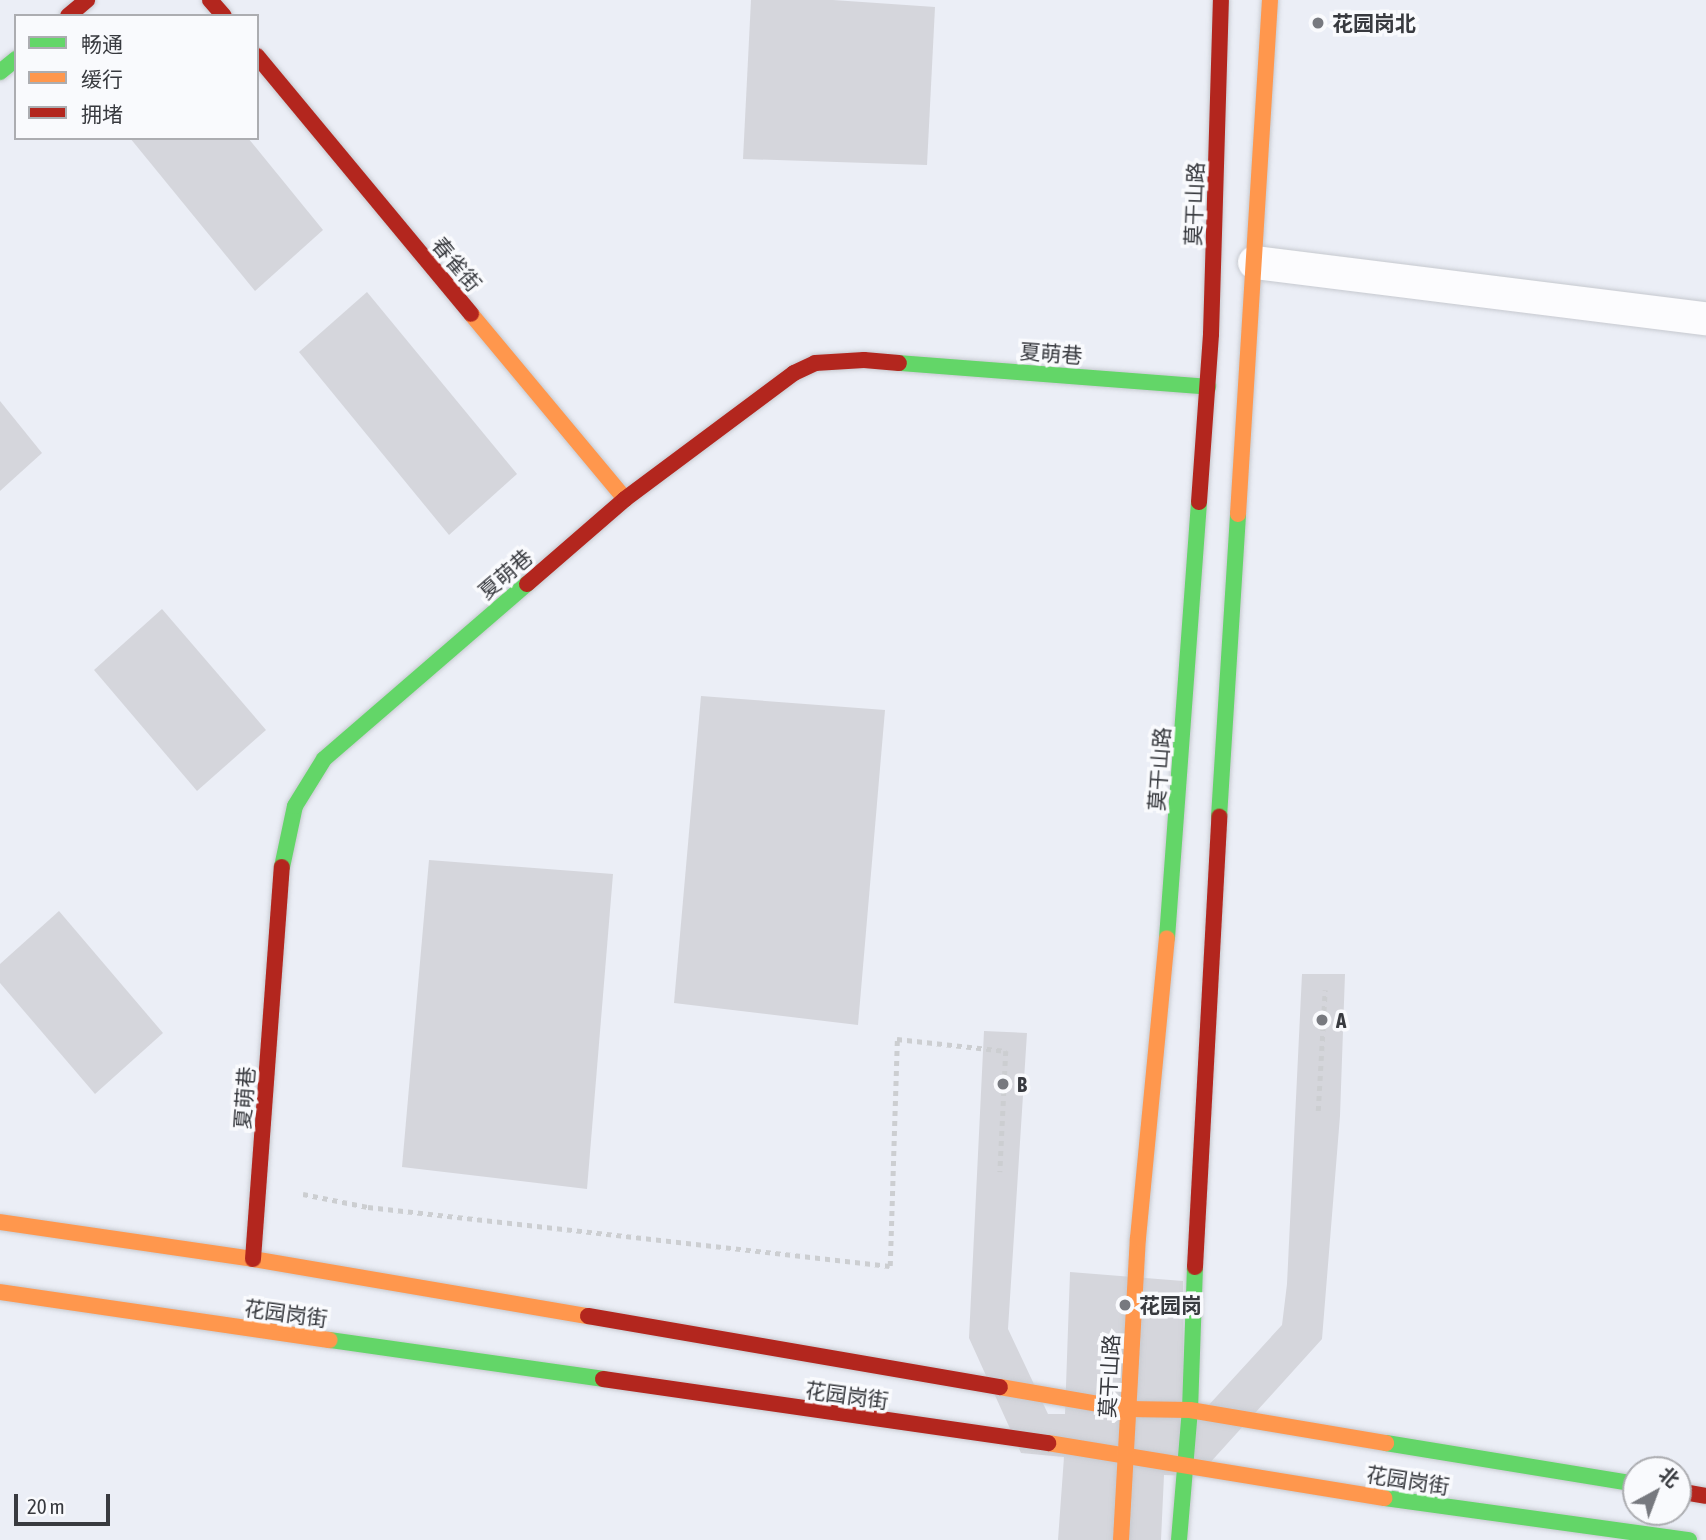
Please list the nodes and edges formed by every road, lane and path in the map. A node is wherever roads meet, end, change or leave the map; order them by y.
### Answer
1 (87, 0) edge
2 (1221, 0) edge
3 (1270, 0) edge
4 (70, 14) edge
5 (259, 58) edge
6 (14, 61) edge
7 (0, 72) edge
8 (1254, 262) junction
9 (1706, 318) edge
10 (1208, 387) junction
11 (625, 499) junction
12 (1325, 990) dead end
13 (1318, 1111) dead end
14 (1000, 1172) dead end
15 (303, 1194) dead end
16 (0, 1222) edge
17 (253, 1259) junction
18 (0, 1292) edge
19 (1129, 1409) junction
20 (1190, 1410) junction
21 (1127, 1457) junction
22 (1184, 1463) junction
23 (1622, 1482) edge
24 (1121, 1540) edge
25 (1179, 1540) edge
26 (1689, 1540) edge

1 - 4 street
2 - 10 street, 莫干山路
3 - 8 street
5 - 11 street, 春雀街
6 - 7 street
8 - 9 street
8 - 20 street
10 - 11 street, 夏萌巷
10 - 19 street, 莫干山路
11 - 17 street, 夏萌巷
12 - 13 path
14 - 15 path
16 - 17 street, 花园岗街
17 - 19 street, 花园岗街
18 - 21 street, 花园岗街
19 - 20 street, 花园岗街
19 - 21 street, 莫干山路
20 - 22 street
20 - 23 street, 花园岗街
21 - 22 street, 花园岗街
21 - 24 street, 莫干山路
22 - 25 street
22 - 26 street, 花园岗街

